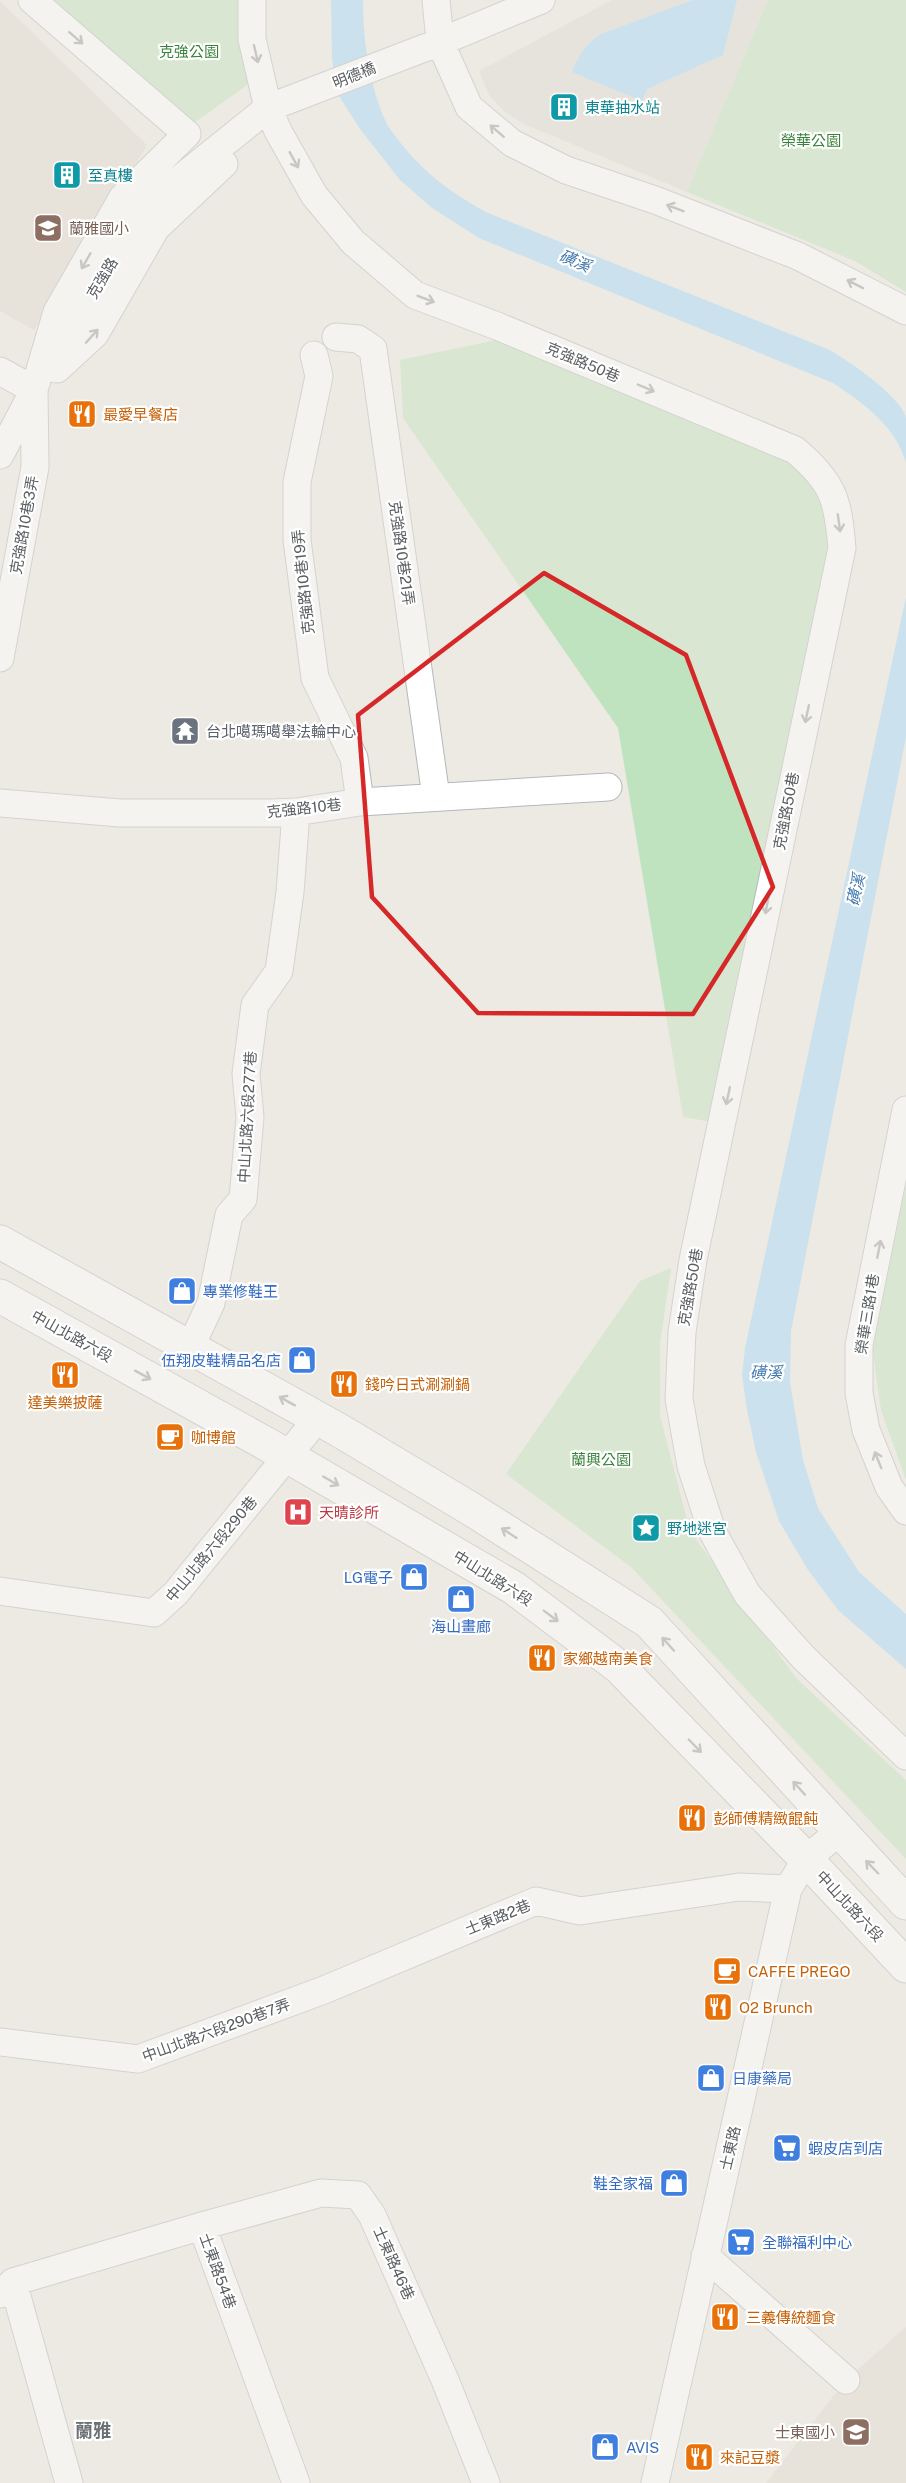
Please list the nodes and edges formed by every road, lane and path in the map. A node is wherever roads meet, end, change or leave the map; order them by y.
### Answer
1 (32, 0) edge
2 (252, 0) edge
3 (436, 0) edge
4 (541, 0) edge
5 (440, 42) junction
6 (268, 108) junction
7 (232, 157) dead end
8 (906, 311) edge
9 (336, 337) dead end
10 (314, 355) dead end
11 (0, 370) edge
12 (34, 390) junction
13 (0, 455) edge
14 (0, 658) edge
15 (608, 787) dead end
16 (436, 797) junction
17 (0, 802) edge
18 (360, 802) junction
19 (296, 812) junction
20 (906, 1110) edge
21 (0, 1242) edge
22 (0, 1296) edge
23 (190, 1348) junction
24 (318, 1418) junction
25 (288, 1456) junction
26 (906, 1511) edge
27 (0, 1591) edge
28 (906, 1756) edge
29 (839, 1832) junction
30 (806, 1859) junction
31 (788, 1888) junction
32 (906, 1903) edge
33 (906, 1966) edge
34 (324, 1990) joint
35 (0, 2042) edge
36 (202, 2226) junction
37 (705, 2256) junction
38 (6, 2288) edge
39 (846, 2380) dead end
40 (69, 2483) edge
41 (296, 2483) edge
42 (486, 2483) edge
43 (655, 2483) edge

1 -> 12 street
2 -> 6 street, 克強路50巷
3 - 5 street
4 - 5 street, 明德橋
5 - 6 street, 明德橋
8 -> 5 street
6 - 12 street, 克強路
6 -> 28 street, 克強路50巷
12 -> 7 street
9 - 16 street, 克強路10巷21弄
10 - 18 street, 克強路10巷19弄
11 - 12 street
12 - 13 street, 克強路
12 - 14 street, 克強路10巷3弄
15 - 16 street, 克強路10巷
16 - 18 street, 克強路10巷
17 - 19 street, 克強路10巷
18 - 19 street, 克強路10巷
19 - 23 street, 中山北路六段277巷
26 -> 20 street, 榮華三路1巷
21 - 23 main road
22 -> 25 main road, 中山北路六段
24 -> 23 main road
24 - 25 street, 中山北路六段290巷
29 -> 24 main road
25 - 27 street, 中山北路六段290巷
25 -> 30 main road, 中山北路六段
29 - 30 street, 士東路
32 -> 29 main road
30 - 31 street, 士東路
30 - 33 main road, 中山北路六段
31 - 34 street, 士東路2巷
31 - 37 street, 士東路
34 - 35 street, 中山北路六段290巷7弄
36 - 38 street, 士東路54巷
36 - 41 street, 士東路54巷
36 - 42 street, 士東路46巷
37 - 39 street
37 - 43 street, 士東路
38 - 40 street

